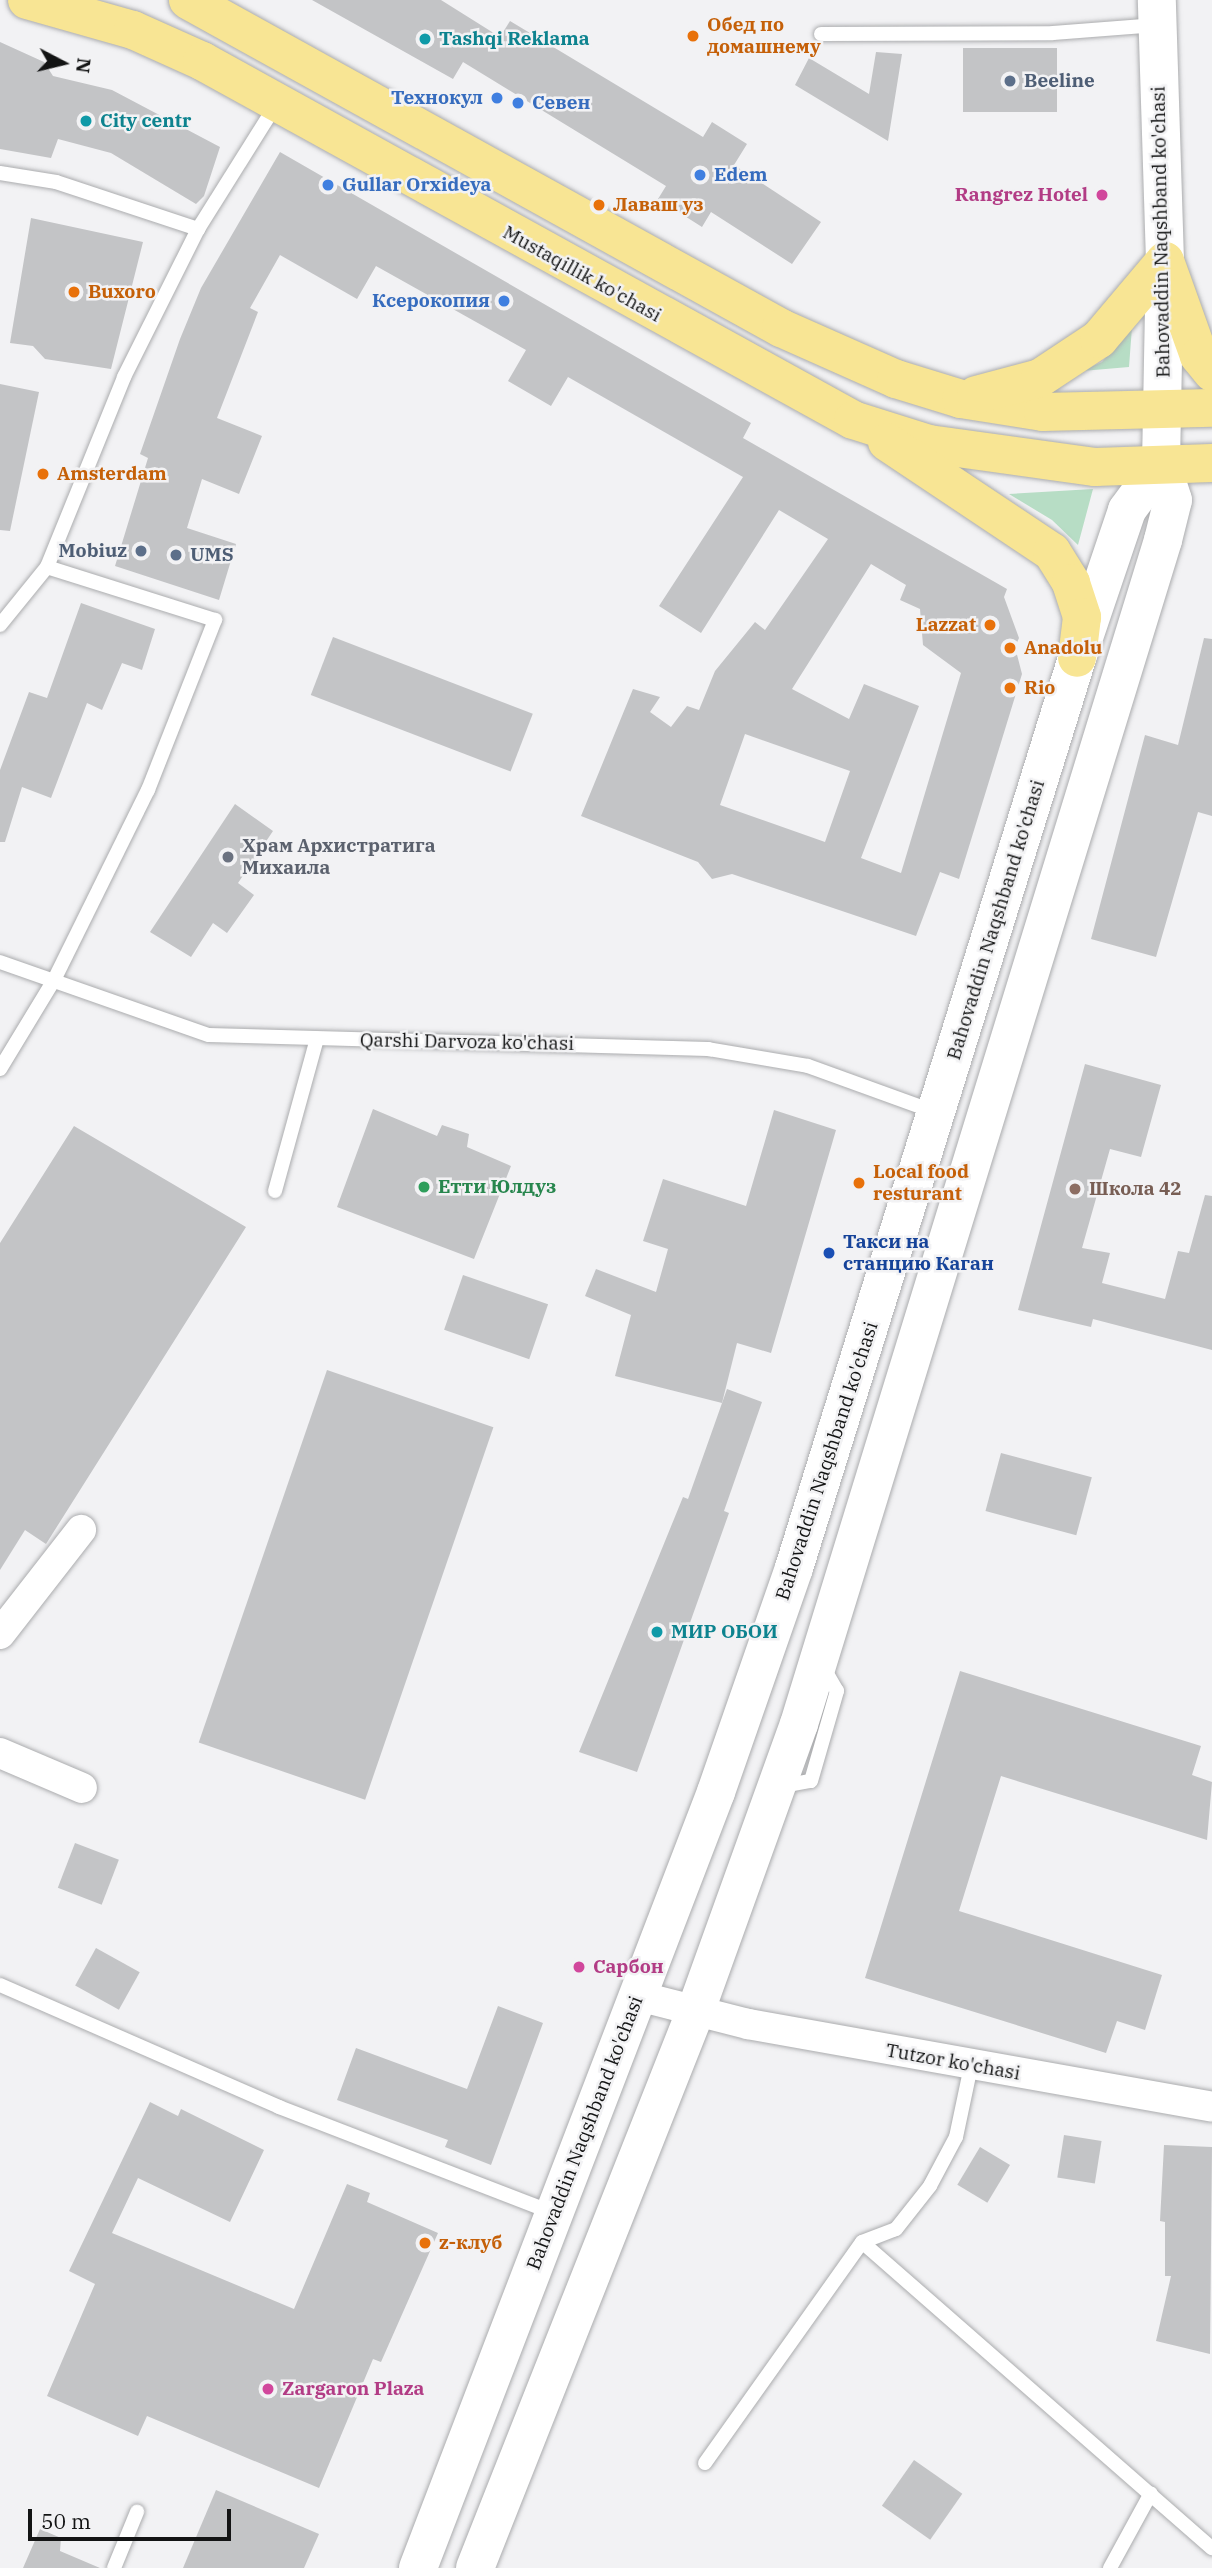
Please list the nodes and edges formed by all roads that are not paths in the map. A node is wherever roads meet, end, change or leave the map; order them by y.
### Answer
1 (27, 0) edge
2 (188, 0) edge
3 (221, 8) edge
4 (1158, 13) edge
5 (821, 34) dead end
6 (278, 102) junction
7 (0, 173) edge
8 (198, 229) junction
9 (1165, 261) junction
10 (1212, 372) edge
11 (961, 398) junction
12 (1212, 408) edge
13 (1162, 412) junction
14 (853, 420) junction
15 (1212, 463) edge
16 (1161, 464) junction
17 (47, 567) junction
18 (0, 625) edge
19 (1077, 658) junction
20 (0, 962) edge
21 (54, 980) junction
22 (317, 1039) junction
23 (0, 1069) edge
24 (937, 1112) junction
25 (275, 1191) dead end
26 (81, 1530) dead end
27 (0, 1634) edge
28 (0, 1754) edge
29 (82, 1788) dead end
30 (0, 1985) edge
31 (638, 1996) junction
32 (696, 2010) junction
33 (971, 2066) junction
34 (1212, 2107) edge
35 (554, 2213) junction
36 (862, 2242) junction
37 (705, 2463) dead end
38 (1151, 2493) junction
39 (137, 2512) dead end
40 (1212, 2548) edge
41 (114, 2568) edge
42 (418, 2568) edge
43 (475, 2568) edge
44 (1110, 2568) edge

1 - 6 main road, Mustaqillik ko'chasi
2 - 3 main road
3 - 11 main road
4 - 5 lane
4 - 9 main road, Bahovaddin Naqshband ko'chasi
6 - 8 lane
6 - 14 main road, Mustaqillik ko'chasi
7 - 8 lane
8 - 17 lane
9 - 10 main road
9 - 11 main road
9 - 13 main road, Bahovaddin Naqshband ko'chasi
11 - 13 main road
12 - 13 main road
13 - 16 main road, Bahovaddin Naqshband ko'chasi
14 - 16 main road, Mustaqillik ko'chasi
14 - 19 main road
15 - 16 main road, Mustaqillik ko'chasi
16 - 19 main road, Bahovaddin Naqshband ko'chasi
16 - 32 main road, Bahovaddin Naqshband ko'chasi
17 - 18 lane
17 - 21 lane
19 - 24 main road, Bahovaddin Naqshband ko'chasi
20 - 21 lane, Qarshi Darvoza ko'chasi
21 - 22 lane, Qarshi Darvoza ko'chasi
21 - 23 lane
22 - 24 lane, Qarshi Darvoza ko'chasi
22 - 25 lane
24 - 31 main road, Bahovaddin Naqshband ko'chasi
26 - 27 street
28 - 29 street
30 - 35 lane
31 - 32 street, Tutzor ko'chasi
31 - 35 main road, Bahovaddin Naqshband ko'chasi
32 - 33 street, Tutzor ko'chasi
32 - 43 main road, Bahovaddin Naqshband ko'chasi
33 - 34 street, Tutzor ko'chasi
33 - 36 lane
35 - 42 main road, Bahovaddin Naqshband ko'chasi
36 - 37 lane
36 - 38 lane
38 - 40 lane
38 - 44 lane
39 - 41 lane

